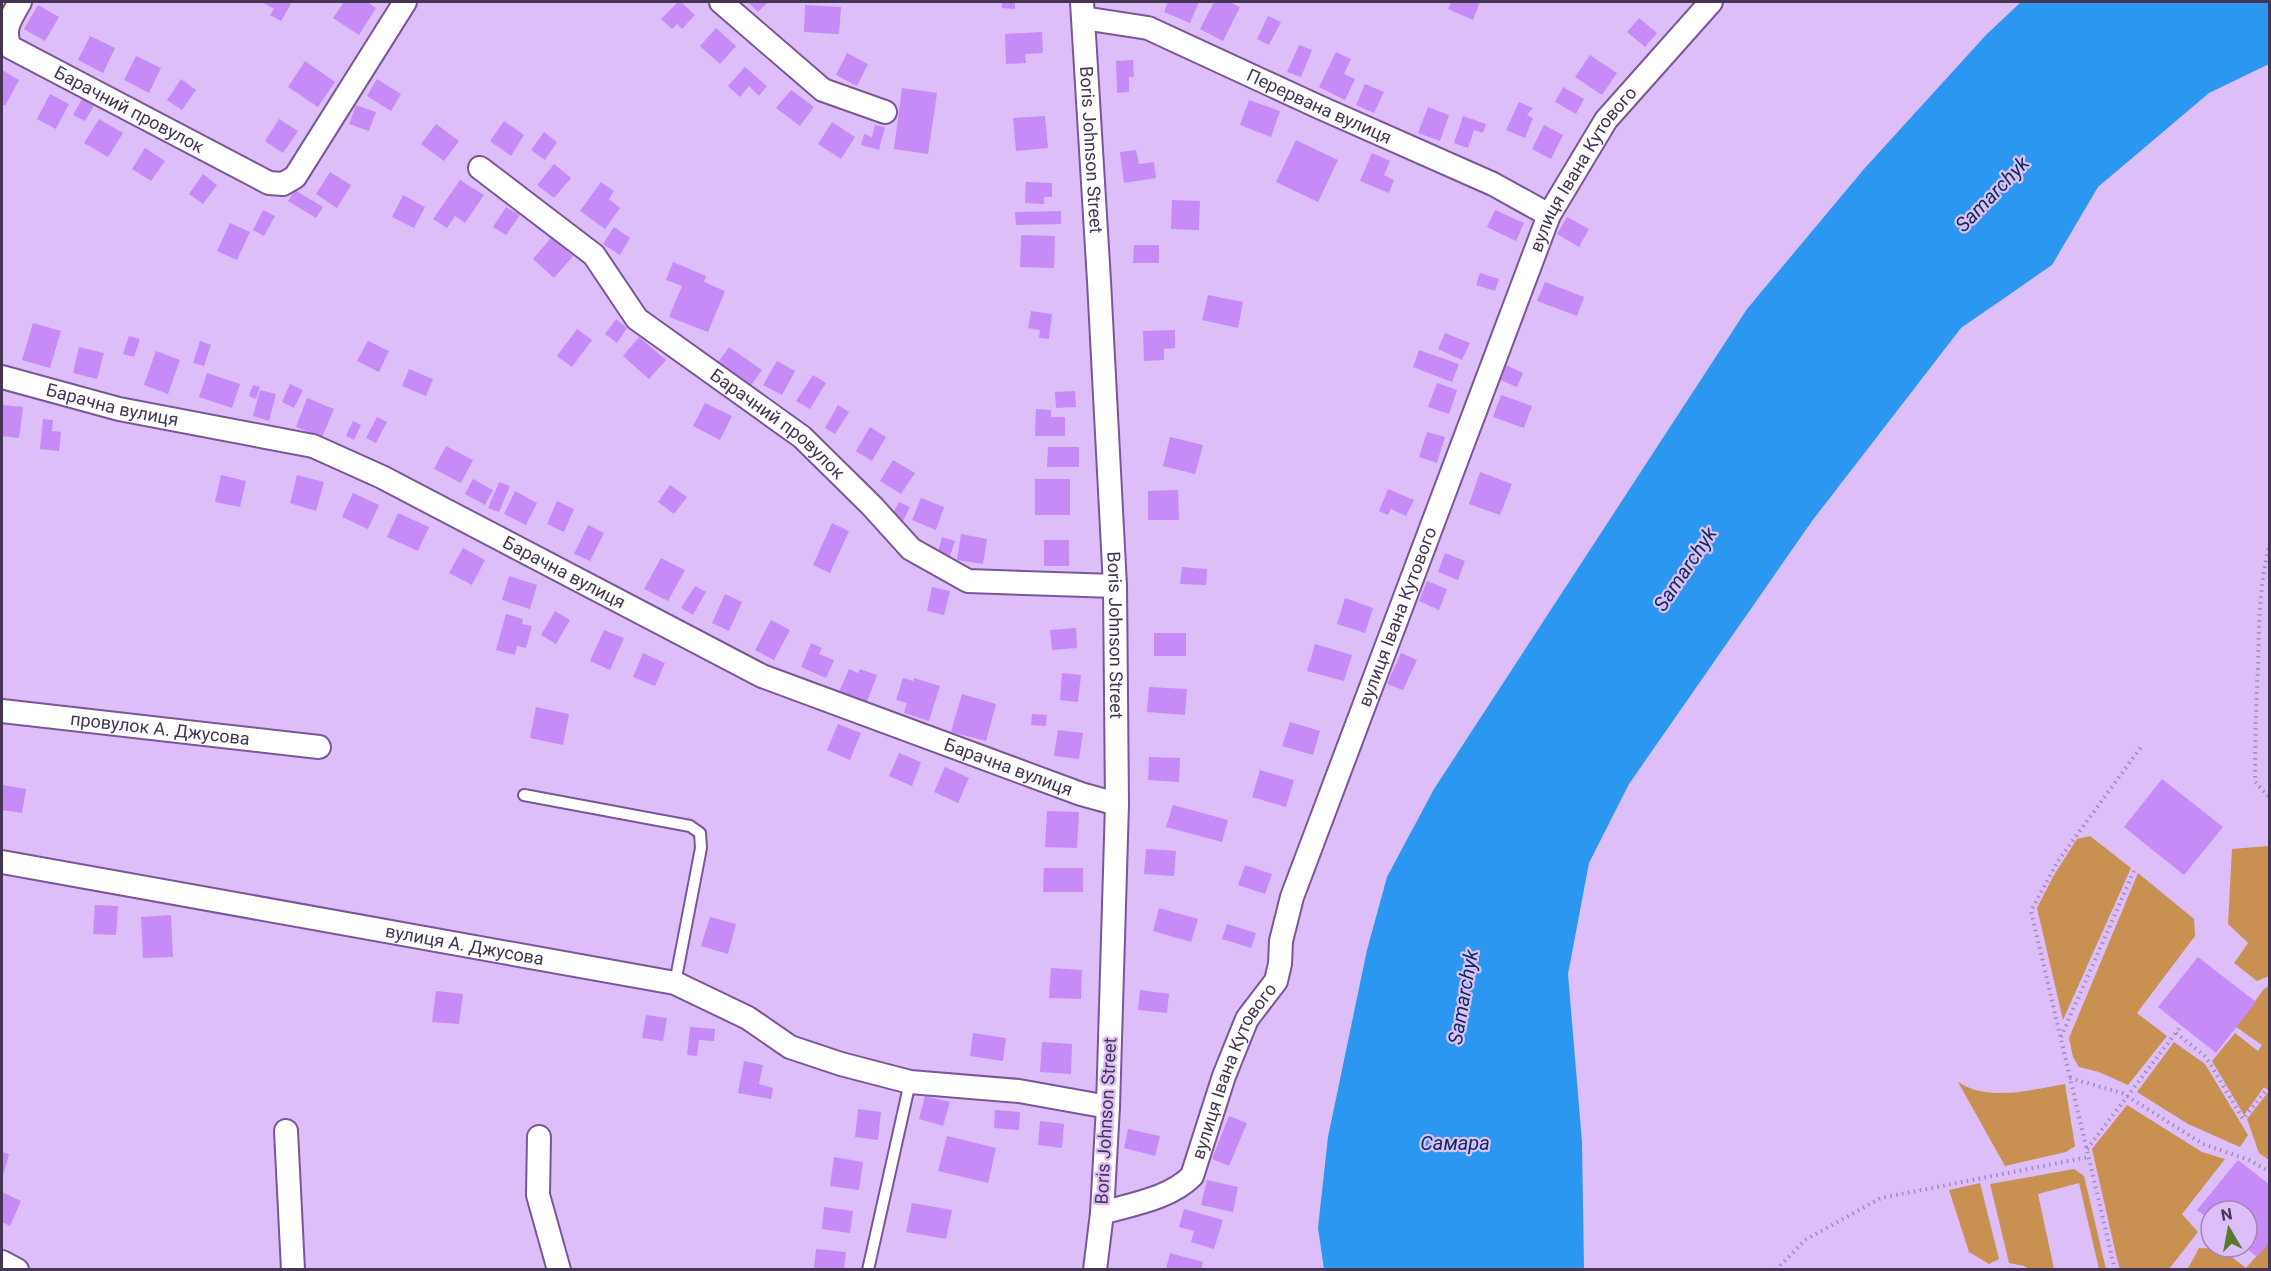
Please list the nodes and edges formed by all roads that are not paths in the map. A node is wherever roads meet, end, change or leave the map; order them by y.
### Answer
1 (20, 2) edge
2 (405, 2) edge
3 (721, 2) edge
4 (1711, 2) edge
5 (1082, 10) edge
6 (885, 112) dead end
7 (480, 168) dead end
8 (1549, 215) junction
9 (2, 377) edge
10 (1115, 586) junction
11 (2, 711) edge
12 (319, 747) dead end
13 (524, 795) dead end
14 (1117, 804) junction
15 (2, 862) edge
16 (675, 982) junction
17 (910, 1082) junction
18 (1108, 1107) junction
19 (286, 1131) dead end
20 (539, 1137) dead end
21 (1102, 1213) junction
22 (2, 1262) edge
23 (17, 1269) edge
24 (293, 1269) edge
25 (558, 1269) edge
26 (868, 1269) edge
27 (1095, 1269) edge

1 - 2 street, Барачний провулок
3 - 6 street
4 - 8 street, вулиця Івана Кутового
5 - 8 street, Перервана вулиця
5 - 10 street, Boris Johnson Street
7 - 10 street, Барачний провулок
8 - 21 street, вулиця Івана Кутового
9 - 14 street, Барачна вулиця
10 - 14 street, Boris Johnson Street
11 - 12 street, провулок А. Джусова
13 - 16 lane
14 - 18 street, Boris Johnson Street
15 - 16 street, вулиця А. Джусова
16 - 17 street, вулиця А. Джусова
17 - 18 street, вулиця А. Джусова
17 - 26 lane
18 - 21 street, Boris Johnson Street
19 - 24 street
20 - 25 street
21 - 27 street, Boris Johnson Street
22 - 23 street

